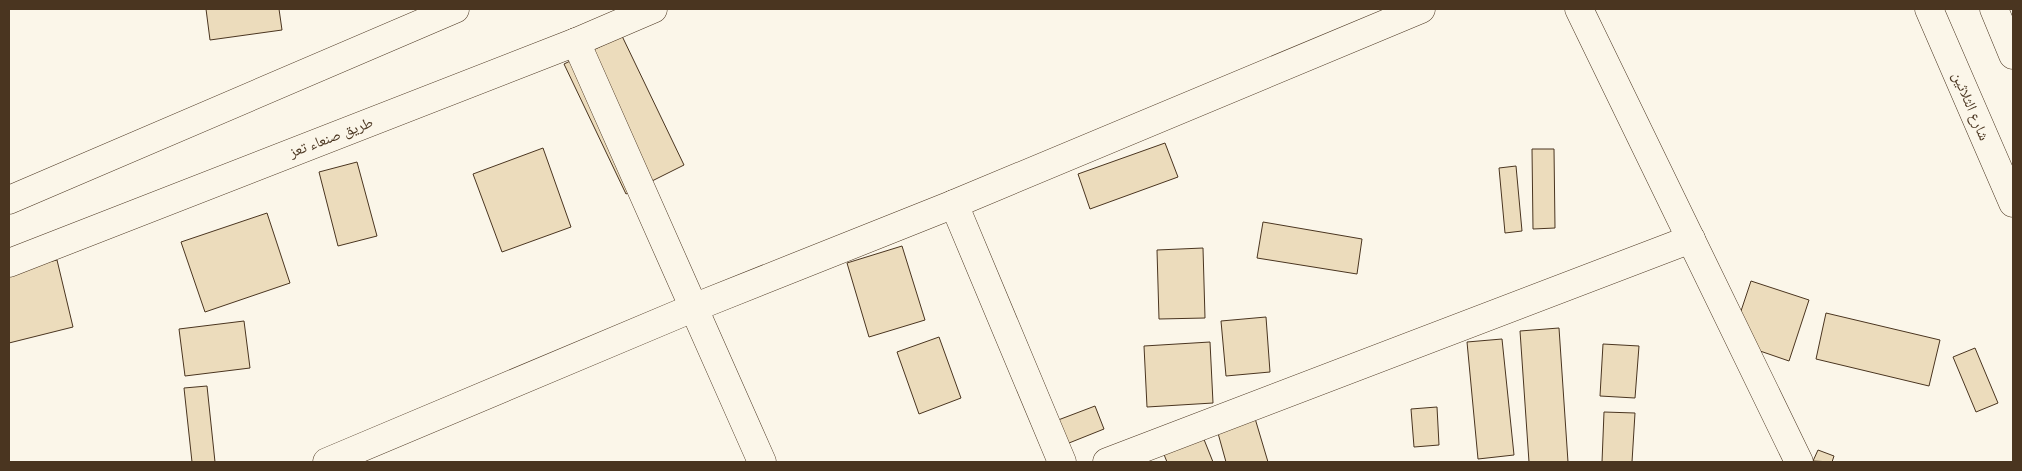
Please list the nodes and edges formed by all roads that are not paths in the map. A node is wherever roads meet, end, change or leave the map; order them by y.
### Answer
1 (455, 9) edge
2 (653, 9) edge
3 (1421, 9) edge
4 (1579, 9) edge
5 (1930, 9) edge
6 (1994, 9) edge
7 (420, 16) edge
8 (576, 42) junction
9 (2013, 55) edge
10 (9, 200) edge
11 (954, 204) junction
12 (2013, 204) edge
13 (1691, 239) junction
14 (9, 263) edge
15 (694, 308) junction
16 (327, 462) edge
17 (762, 462) edge
18 (1062, 462) edge
19 (1107, 462) edge
20 (1799, 462) edge

1 - 7 main road
2 - 8 main road, طريق صنعاء تعز
3 - 11 main road
4 - 13 main road
5 - 12 main road, شارع الثلاثين
6 - 9 main road
7 - 10 main road
8 - 14 main road, طريق صنعاء تعز
8 - 15 main road
11 - 15 main road
11 - 18 main road
13 - 19 main road
13 - 20 main road
15 - 16 main road
15 - 17 main road

